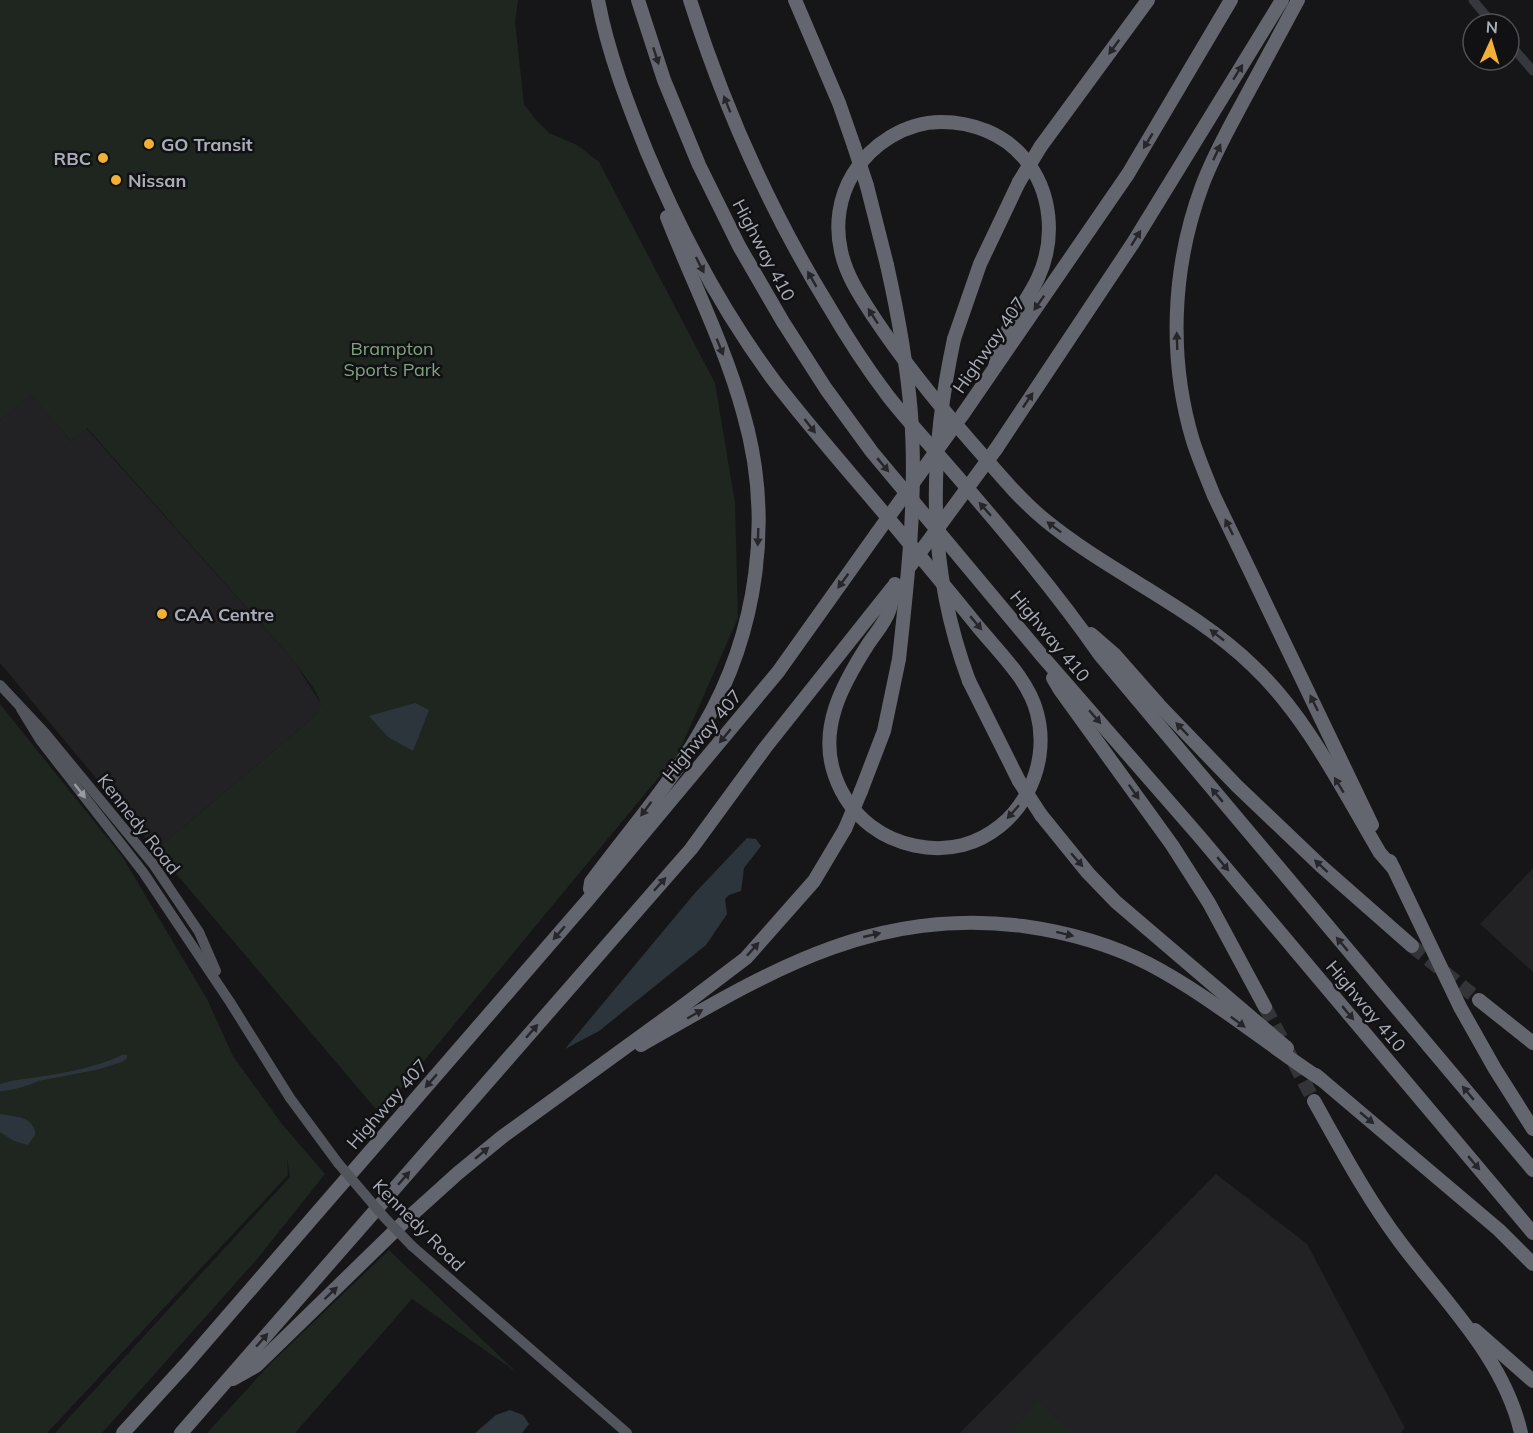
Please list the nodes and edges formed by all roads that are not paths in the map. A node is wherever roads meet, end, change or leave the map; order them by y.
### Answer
1 (598, 0) edge
2 (638, 0) edge
3 (690, 0) edge
4 (795, 0) edge
5 (1148, 0) edge
6 (1231, 0) edge
7 (1282, 0) edge
8 (1298, 0) edge
9 (1473, 0) edge
10 (1483, 12) edge
11 (1521, 57) edge
12 (1533, 71) edge
13 (625, 97) junction
14 (995, 367) junction
15 (895, 584) junction
16 (1075, 619) junction
17 (1043, 657) junction
18 (0, 686) edge
19 (1394, 869) junction
20 (587, 901) junction
21 (1412, 946) tunnel mouth
22 (1479, 1000) tunnel mouth
23 (1265, 1007) tunnel mouth
24 (1527, 1038) edge
25 (1533, 1048) edge
26 (606, 1060) junction
27 (1322, 1080) junction
28 (1314, 1101) tunnel mouth
29 (1533, 1129) edge
30 (1533, 1170) edge
31 (1533, 1233) edge
32 (1533, 1264) edge
33 (1455, 1312) junction
34 (1533, 1381) edge
35 (224, 1384) junction
36 (123, 1433) edge
37 (181, 1433) edge
38 (627, 1433) edge
39 (1521, 1433) edge

1 - 13 highway
2 -> 17 highway, Highway 410
16 -> 3 highway, Highway 410
26 -> 4 highway, bridge
5 -> 27 highway, bridge
6 -> 14 highway, Highway 407
15 -> 7 highway, bridge
19 -> 8 highway
9 - 10 street
11 - 12 street
13 -> 15 highway
13 -> 20 highway
19 -> 14 highway
14 -> 20 highway, Highway 407, bridge
35 -> 15 highway
21 -> 16 highway
30 -> 16 highway, Highway 410
17 -> 23 highway
17 -> 31 highway, Highway 410
18 - 38 main road, Kennedy Road, bridge
19 - 29 highway
20 -> 36 highway, Highway 407
22 - 24 highway
24 - 25 highway
26 -> 27 highway
35 -> 26 highway
27 -> 32 highway
28 - 33 highway
33 - 34 highway
33 - 39 highway
35 - 37 highway

